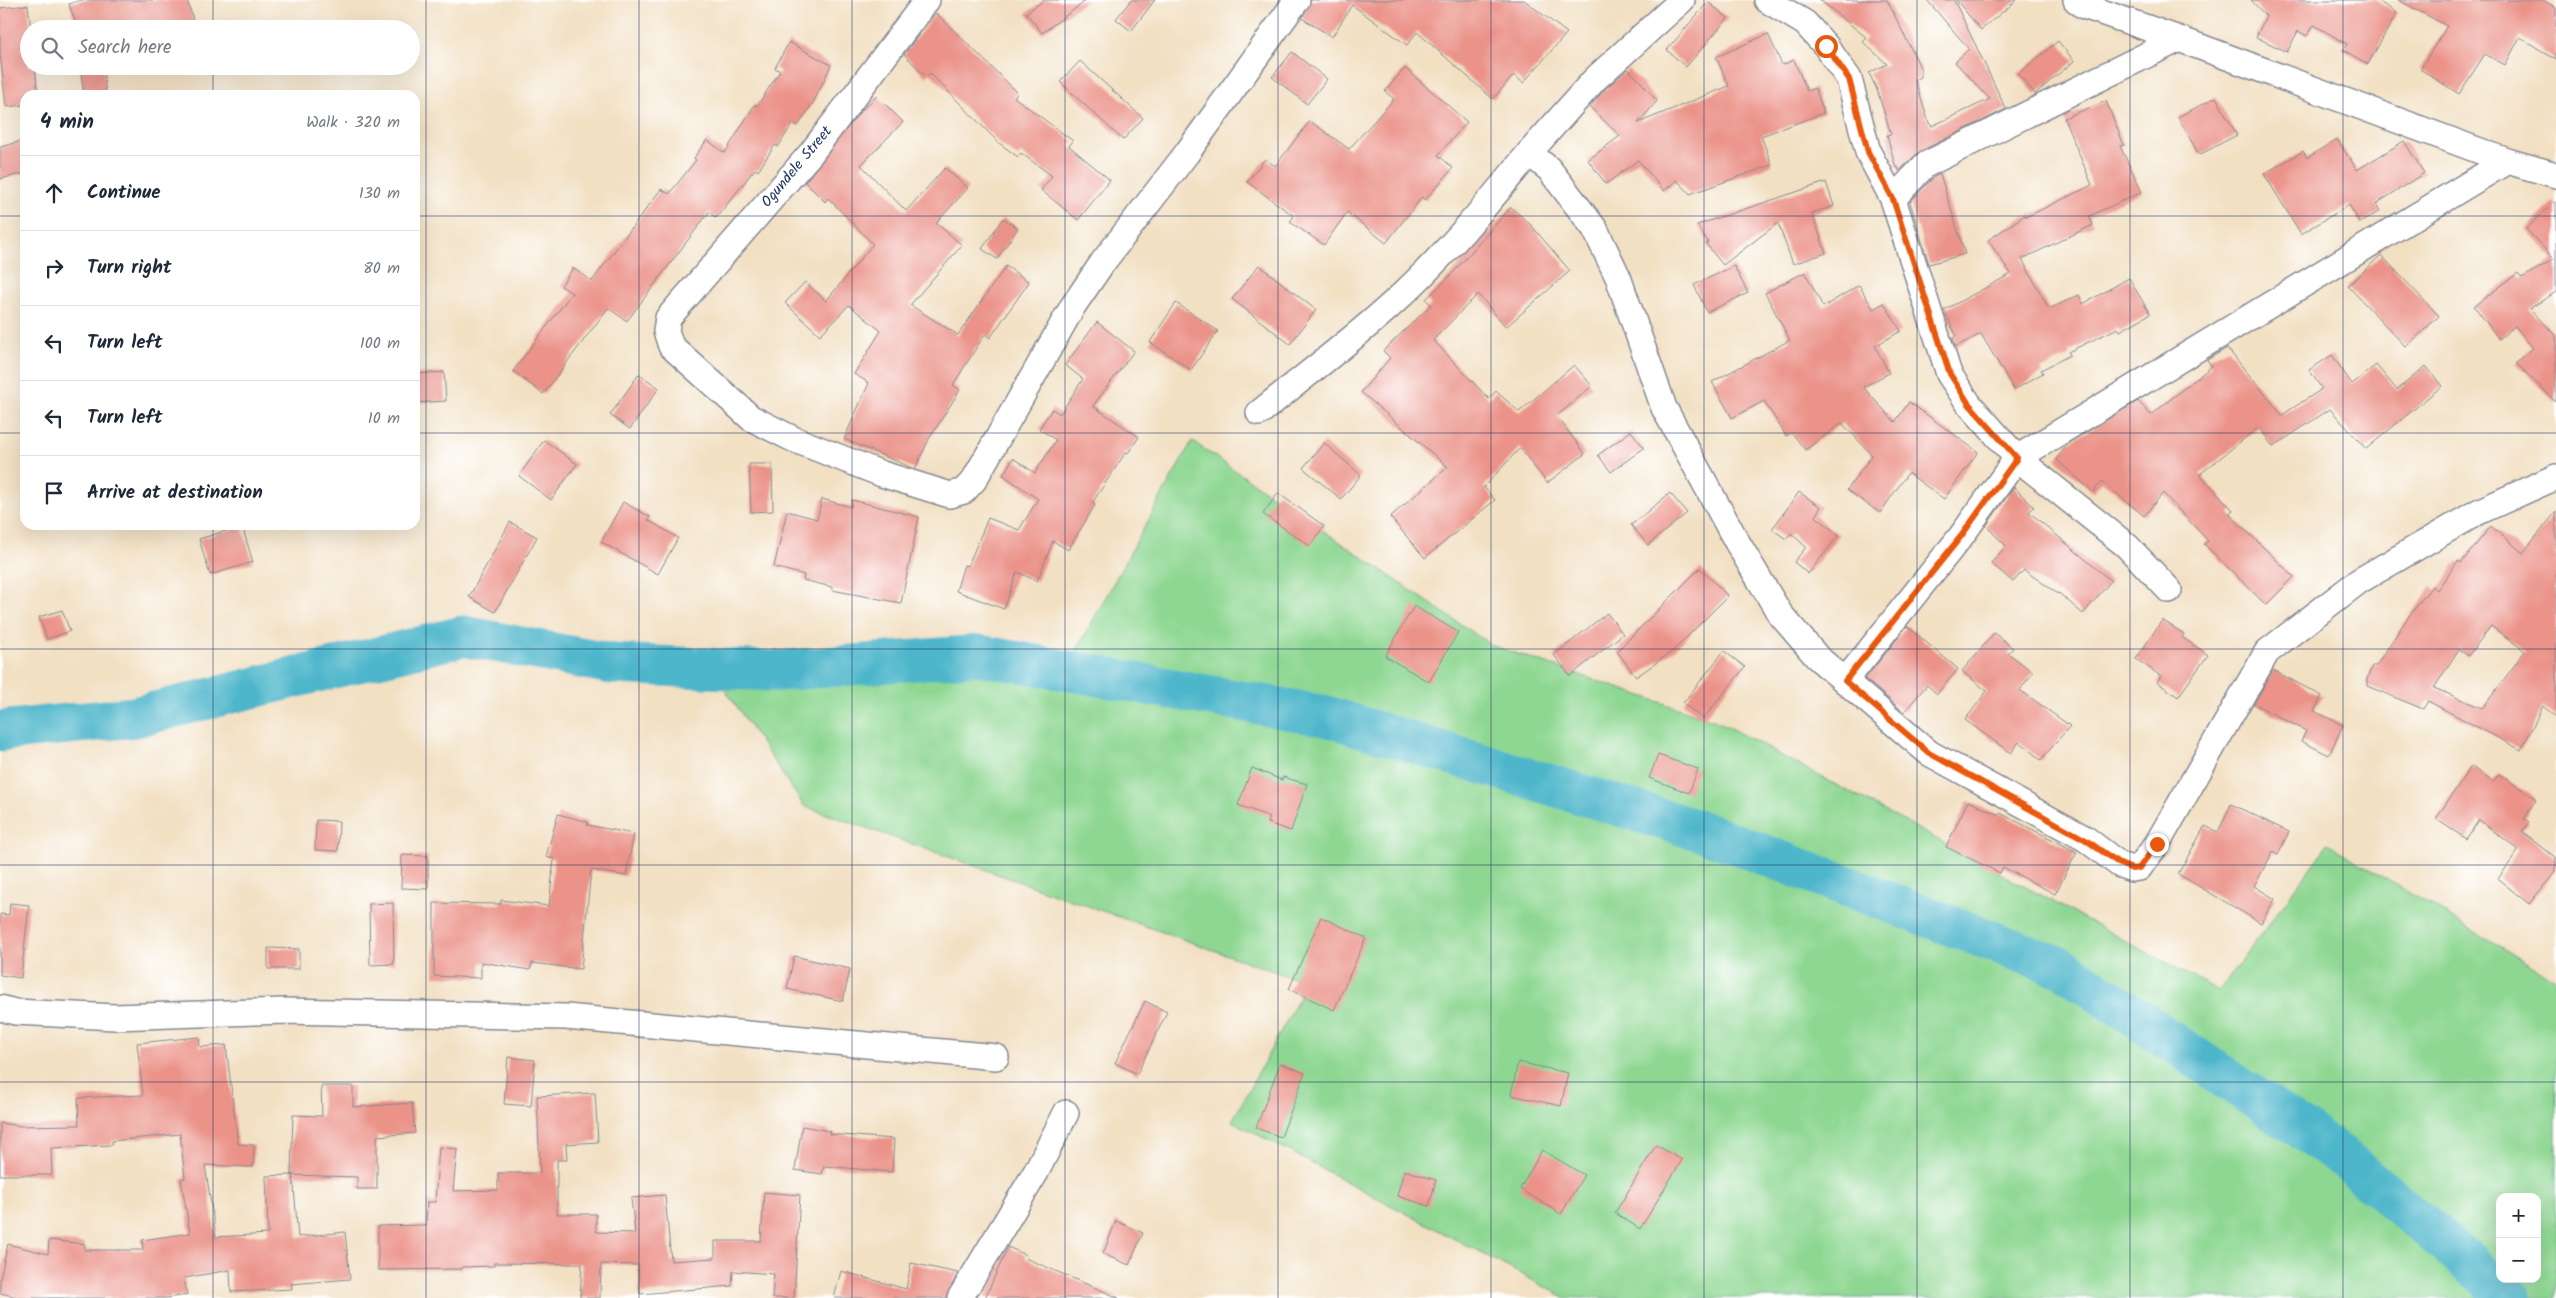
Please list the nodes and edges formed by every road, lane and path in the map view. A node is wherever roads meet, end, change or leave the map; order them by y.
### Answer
1 (927, 0) edge
2 (1297, 0) edge
3 (1682, 0) edge
4 (1767, 0) edge
5 (2076, 0) edge
6 (2179, 38) junction
7 (1529, 153) junction
8 (2507, 161) junction
9 (2556, 175) edge
10 (1893, 199) junction
11 (1259, 413) dead end
12 (2017, 458) junction
13 (2556, 477) edge
14 (2169, 590) dead end
15 (1845, 681) junction
16 (0, 1008) edge
17 (996, 1057) dead end
18 (1066, 1113) dead end
19 (960, 1298) edge

1 - 2 street, Ogundele Street
3 - 7 street
4 - 10 street
5 - 6 street
6 - 8 street
6 - 10 street
7 - 11 street
7 - 15 street
8 - 9 street
8 - 12 street
10 - 12 street
12 - 14 street
12 - 15 street
13 - 15 street
16 - 17 street
18 - 19 street

